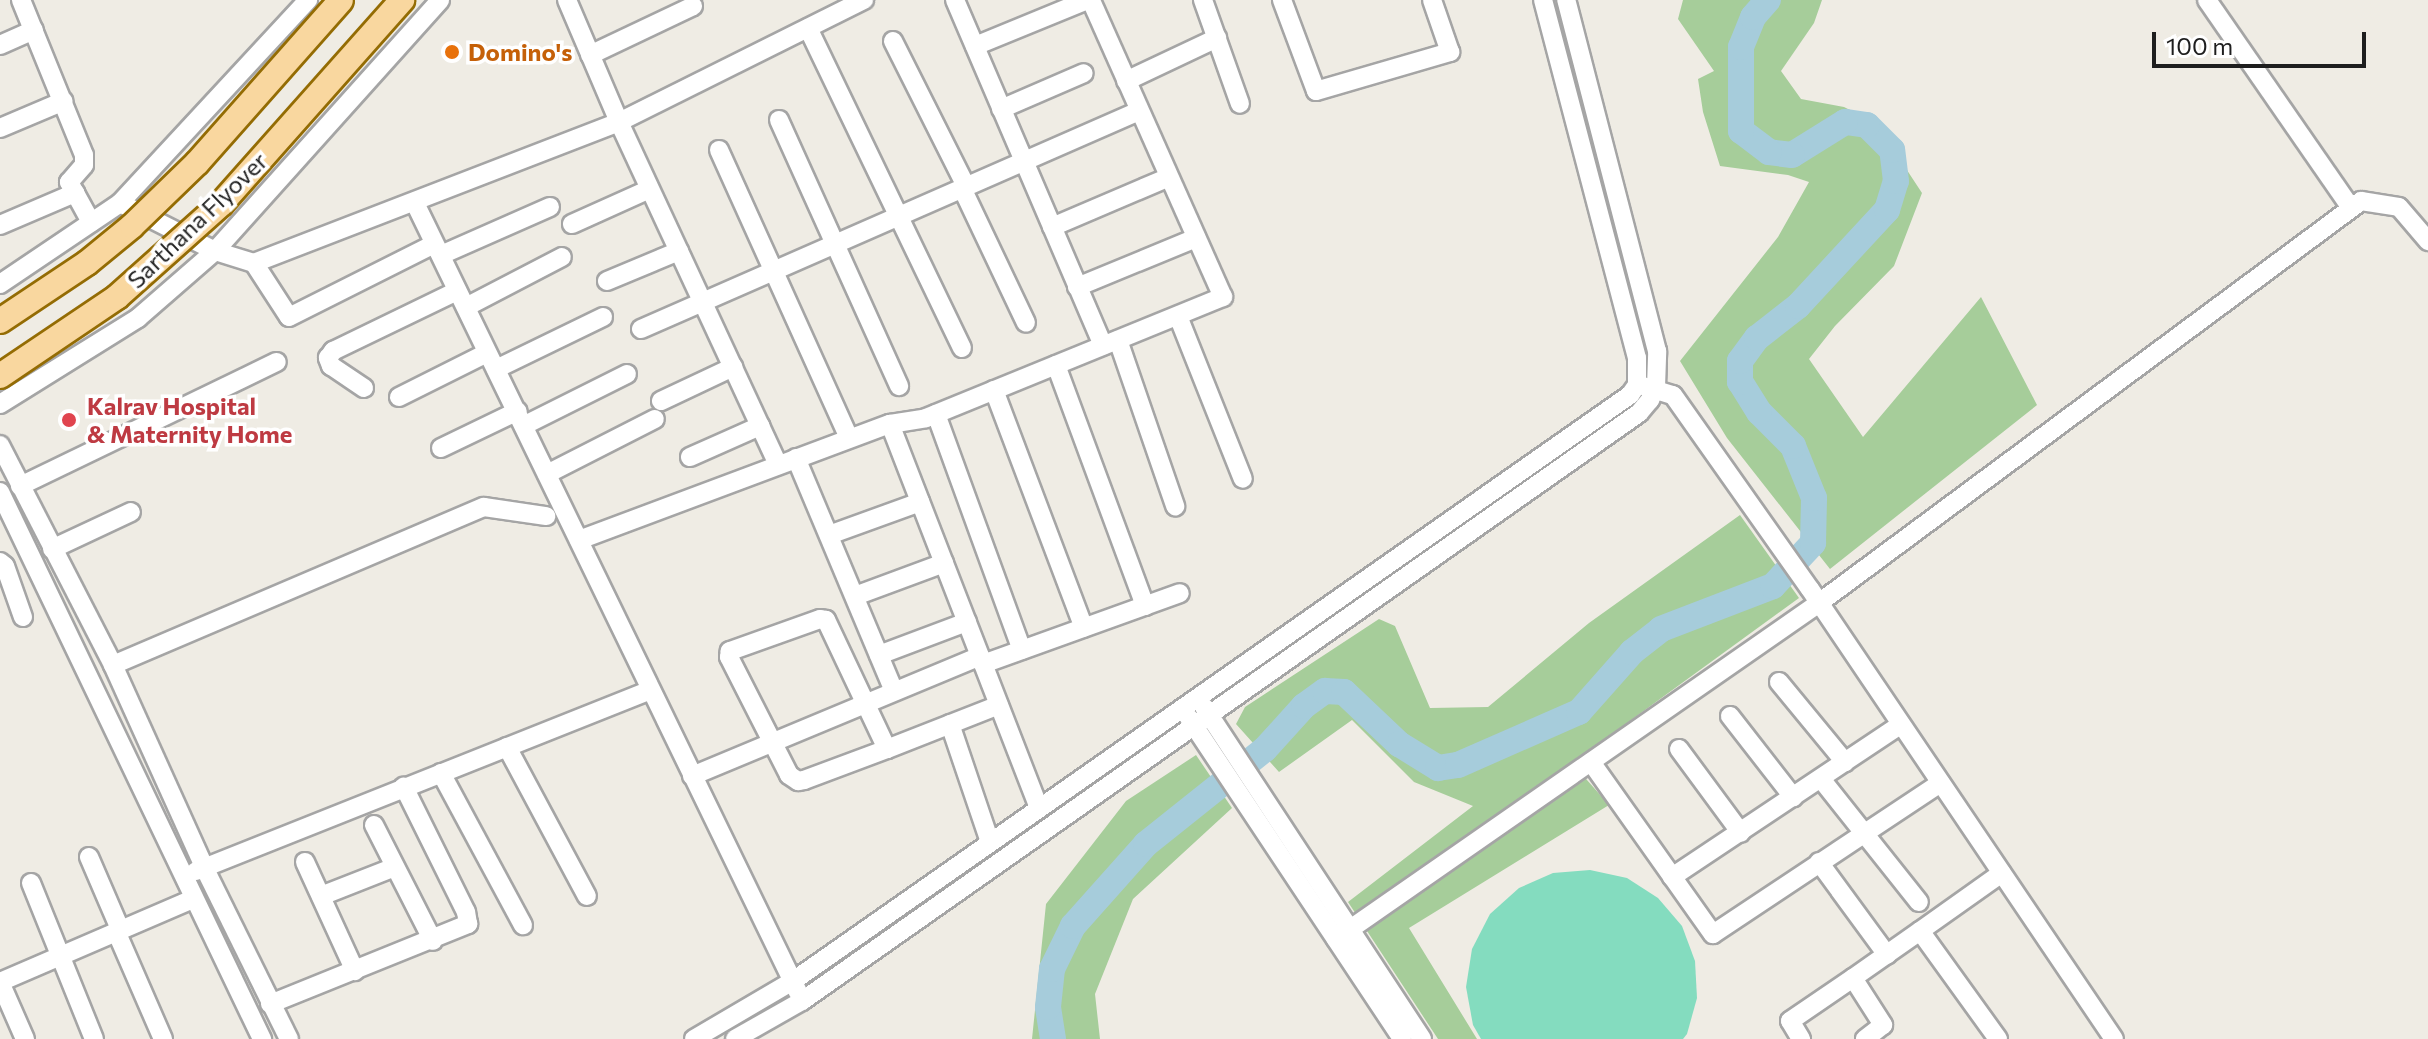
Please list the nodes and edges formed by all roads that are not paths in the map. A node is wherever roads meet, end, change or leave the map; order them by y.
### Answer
1 (21, 0) edge
2 (308, 0) edge
3 (341, 0) edge
4 (402, 0) edge
5 (440, 0) edge
6 (567, 0) edge
7 (864, 0) edge
8 (955, 0) edge
9 (1089, 0) edge
10 (1203, 0) edge
11 (1282, 0) edge
12 (1432, 0) edge
13 (1543, 0) edge
14 (1566, 0) edge
15 (2207, 0) edge
16 (693, 6) dead end
17 (808, 28) junction
18 (34, 30) junction
19 (1217, 38) junction
20 (893, 41) dead end
21 (0, 45) edge
22 (975, 46) junction
23 (590, 55) junction
24 (1084, 73) dead end
25 (1126, 81) junction
26 (64, 101) junction
27 (1240, 104) dead end
28 (1001, 109) junction
29 (1139, 111) junction
30 (779, 120) dead end
31 (619, 122) junction
32 (0, 128) edge
33 (719, 150) dead end
34 (1024, 161) junction
35 (1169, 177) junction
36 (964, 187) junction
37 (650, 189) junction
38 (75, 193) junction
39 (120, 203) junction
40 (415, 203) junction
41 (550, 207) dead end
42 (2351, 208) junction
43 (900, 215) junction
44 (91, 222) junction
45 (572, 224) dead end
46 (0, 225) edge
47 (1052, 227) junction
48 (1196, 238) junction
49 (2428, 241) edge
50 (835, 243) junction
51 (437, 250) junction
52 (215, 251) junction
53 (679, 251) junction
54 (562, 257) dead end
55 (254, 263) junction
56 (774, 270) junction
57 (607, 281) dead end
58 (0, 284) edge
59 (1077, 287) junction
60 (462, 299) junction
61 (702, 301) junction
62 (1178, 316) junction
63 (603, 317) dead end
64 (0, 321) edge
65 (1026, 323) dead end
66 (641, 329) dead end
67 (1110, 343) junction
68 (962, 348) dead end
69 (492, 361) junction
70 (277, 362) dead end
71 (1056, 365) junction
72 (733, 367) junction
73 (627, 374) dead end
74 (0, 376) edge
75 (899, 386) dead end
76 (1646, 386) junction
77 (364, 388) dead end
78 (994, 390) junction
79 (399, 397) dead end
80 (661, 401) dead end
81 (0, 404) edge
82 (936, 414) junction
83 (521, 418) junction
84 (655, 419) dead end
85 (890, 424) junction
86 (760, 426) junction
87 (849, 438) junction
88 (0, 445) edge
89 (441, 448) dead end
90 (690, 457) dead end
91 (796, 458) junction
92 (778, 465) junction
93 (547, 474) junction
94 (1243, 479) dead end
95 (20, 486) junction
96 (0, 492) edge
97 (920, 502) junction
98 (1175, 506) dead end
99 (131, 512) dead end
100 (546, 516) dead end
101 (829, 535) junction
102 (579, 540) junction
103 (52, 549) junction
104 (0, 562) edge
105 (944, 563) junction
106 (1180, 593) dead end
107 (855, 596) junction
108 (1814, 596) junction
109 (1145, 606) junction
110 (23, 617) dead end
111 (967, 622) junction
112 (1084, 628) junction
113 (1022, 650) junction
114 (879, 655) junction
115 (982, 660) junction
116 (113, 665) junction
117 (1779, 682) dead end
118 (649, 691) junction
119 (894, 691) junction
120 (1198, 698) junction
121 (866, 702) junction
122 (999, 705) junction
123 (1182, 708) junction
124 (1730, 716) dead end
125 (1202, 720) junction
126 (950, 724) junction
127 (1901, 724) junction
128 (771, 741) junction
129 (507, 747) junction
130 (887, 749) junction
131 (1679, 749) dead end
132 (1591, 762) junction
133 (1845, 762) junction
134 (441, 773) junction
135 (692, 776) junction
136 (1821, 779) junction
137 (1940, 783) junction
138 (404, 787) junction
139 (1793, 797) junction
140 (1039, 808) junction
141 (374, 825) dead end
142 (1741, 833) junction
143 (1865, 833) junction
144 (990, 842) junction
145 (89, 857) dead end
146 (305, 862) dead end
147 (1819, 862) junction
148 (204, 867) junction
149 (395, 867) junction
150 (2002, 873) junction
151 (182, 876) junction
152 (1672, 877) junction
153 (31, 883) dead end
154 (321, 896) junction
155 (587, 896) dead end
156 (193, 899) junction
157 (1919, 902) dead end
158 (523, 925) dead end
159 (118, 930) junction
160 (1920, 931) junction
161 (1343, 934) junction
162 (433, 941) junction
163 (1887, 955) junction
164 (59, 956) junction
165 (355, 971) junction
166 (1853, 978) junction
167 (793, 981) junction
168 (0, 982) edge
169 (802, 1001) junction
170 (270, 1004) junction
171 (2108, 1037) edge
172 (25, 1039) edge
173 (94, 1039) edge
174 (163, 1039) edge
175 (262, 1039) edge
176 (289, 1039) edge
177 (694, 1039) edge
178 (735, 1039) edge
179 (1402, 1039) edge
180 (1422, 1039) edge
181 (1801, 1039) edge
182 (1865, 1039) edge
183 (1998, 1039) edge

1 - 18 street
2 - 39 street
3 - 64 main road, Sarthana Flyover, bridge
4 - 74 main road, Sarthana Flyover, bridge
5 - 52 street
6 - 23 street
7 - 17 street
8 - 22 street
9 - 22 street
9 - 25 street
10 - 19 street
11 - 12 street
13 - 76 street
14 - 76 street
15 - 42 street
16 - 23 street
17 - 31 street
17 - 43 street
18 - 21 street
18 - 26 street
19 - 25 street
19 - 27 street
20 - 36 street
22 - 28 street
23 - 31 street
24 - 28 street
25 - 29 street
26 - 32 street
26 - 38 street
28 - 34 street
29 - 34 street
29 - 35 street
30 - 50 street
31 - 37 street
31 - 40 street
33 - 56 street
34 - 36 street
34 - 47 street
35 - 47 street
35 - 48 street
36 - 43 street
36 - 65 street
37 - 45 street
37 - 53 street
38 - 44 street
38 - 46 street
39 - 44 street
39 - 52 street
40 - 51 street
40 - 55 street
41 - 51 street
42 - 49 street
42 - 108 street
43 - 50 street
43 - 68 street
44 - 58 street
47 - 59 street
48 - 59 street
48 - 62 street
50 - 56 street
50 - 75 street
51 - 55 street
51 - 60 street
52 - 55 street
52 - 81 street
53 - 57 street
53 - 61 street
54 - 60 street
56 - 61 street
56 - 87 street
59 - 67 street
60 - 69 street
60 - 77 street
61 - 66 street
61 - 72 street
62 - 67 street
62 - 94 street
63 - 69 street
67 - 71 street
67 - 98 street
69 - 79 street
69 - 83 street
70 - 95 street
71 - 78 street
71 - 109 street
72 - 80 street
72 - 86 street
73 - 83 street
76 - 108 street
76 - 120 street
76 - 125 street
78 - 82 street
78 - 112 street
82 - 85 street
82 - 113 street
83 - 89 street
83 - 93 street
84 - 93 street
85 - 87 street
85 - 97 street
86 - 90 street
86 - 92 street
87 - 91 street
88 - 95 street
91 - 92 street
91 - 101 street
92 - 102 street
93 - 102 street
95 - 103 street
96 - 151 street
97 - 101 street
97 - 105 street
99 - 103 street
100 - 116 street
101 - 107 street
102 - 118 street
103 - 116 street
104 - 110 street
105 - 107 street
105 - 111 street
106 - 109 street
107 - 114 street
108 - 127 street
108 - 132 street
109 - 112 street
111 - 114 street
111 - 115 street
112 - 113 street
113 - 115 street
114 - 119 street
115 - 119 street
115 - 122 street
116 - 148 street
117 - 133 street
118 - 129 street
118 - 135 street
119 - 121 street
120 - 123 street
120 - 125 street
121 - 128 street
121 - 128 street
121 - 130 street
122 - 126 street
122 - 140 street
123 - 125 street
123 - 140 street
124 - 139 street
125 - 161 street
125 - 169 street
126 - 130 street
126 - 144 street
127 - 133 street
127 - 137 street
128 - 130 street
128 - 135 street
129 - 134 street
129 - 155 street
131 - 142 street
132 - 152 street
132 - 161 street
133 - 136 street
134 - 138 street
134 - 158 street
135 - 167 street
136 - 139 street
136 - 143 street
137 - 143 street
137 - 150 street
138 - 148 street
138 - 162 street
139 - 142 street
140 - 144 street
141 - 149 street
142 - 152 street
143 - 147 street
143 - 157 street
144 - 167 street
145 - 159 street
146 - 154 street
147 - 152 street
147 - 163 street
148 - 151 street
148 - 170 street
149 - 154 street
149 - 162 street
150 - 160 street
150 - 171 street
151 - 156 street
153 - 164 street
154 - 165 street
156 - 159 street
156 - 175 street
159 - 164 street
159 - 174 street
160 - 163 street
160 - 183 street
161 - 179 street
161 - 180 street
162 - 165 street
163 - 166 street
164 - 168 street
164 - 173 street
165 - 170 street
166 - 181 street
166 - 182 street
167 - 169 street
167 - 177 street
168 - 172 street
169 - 178 street
170 - 176 street

